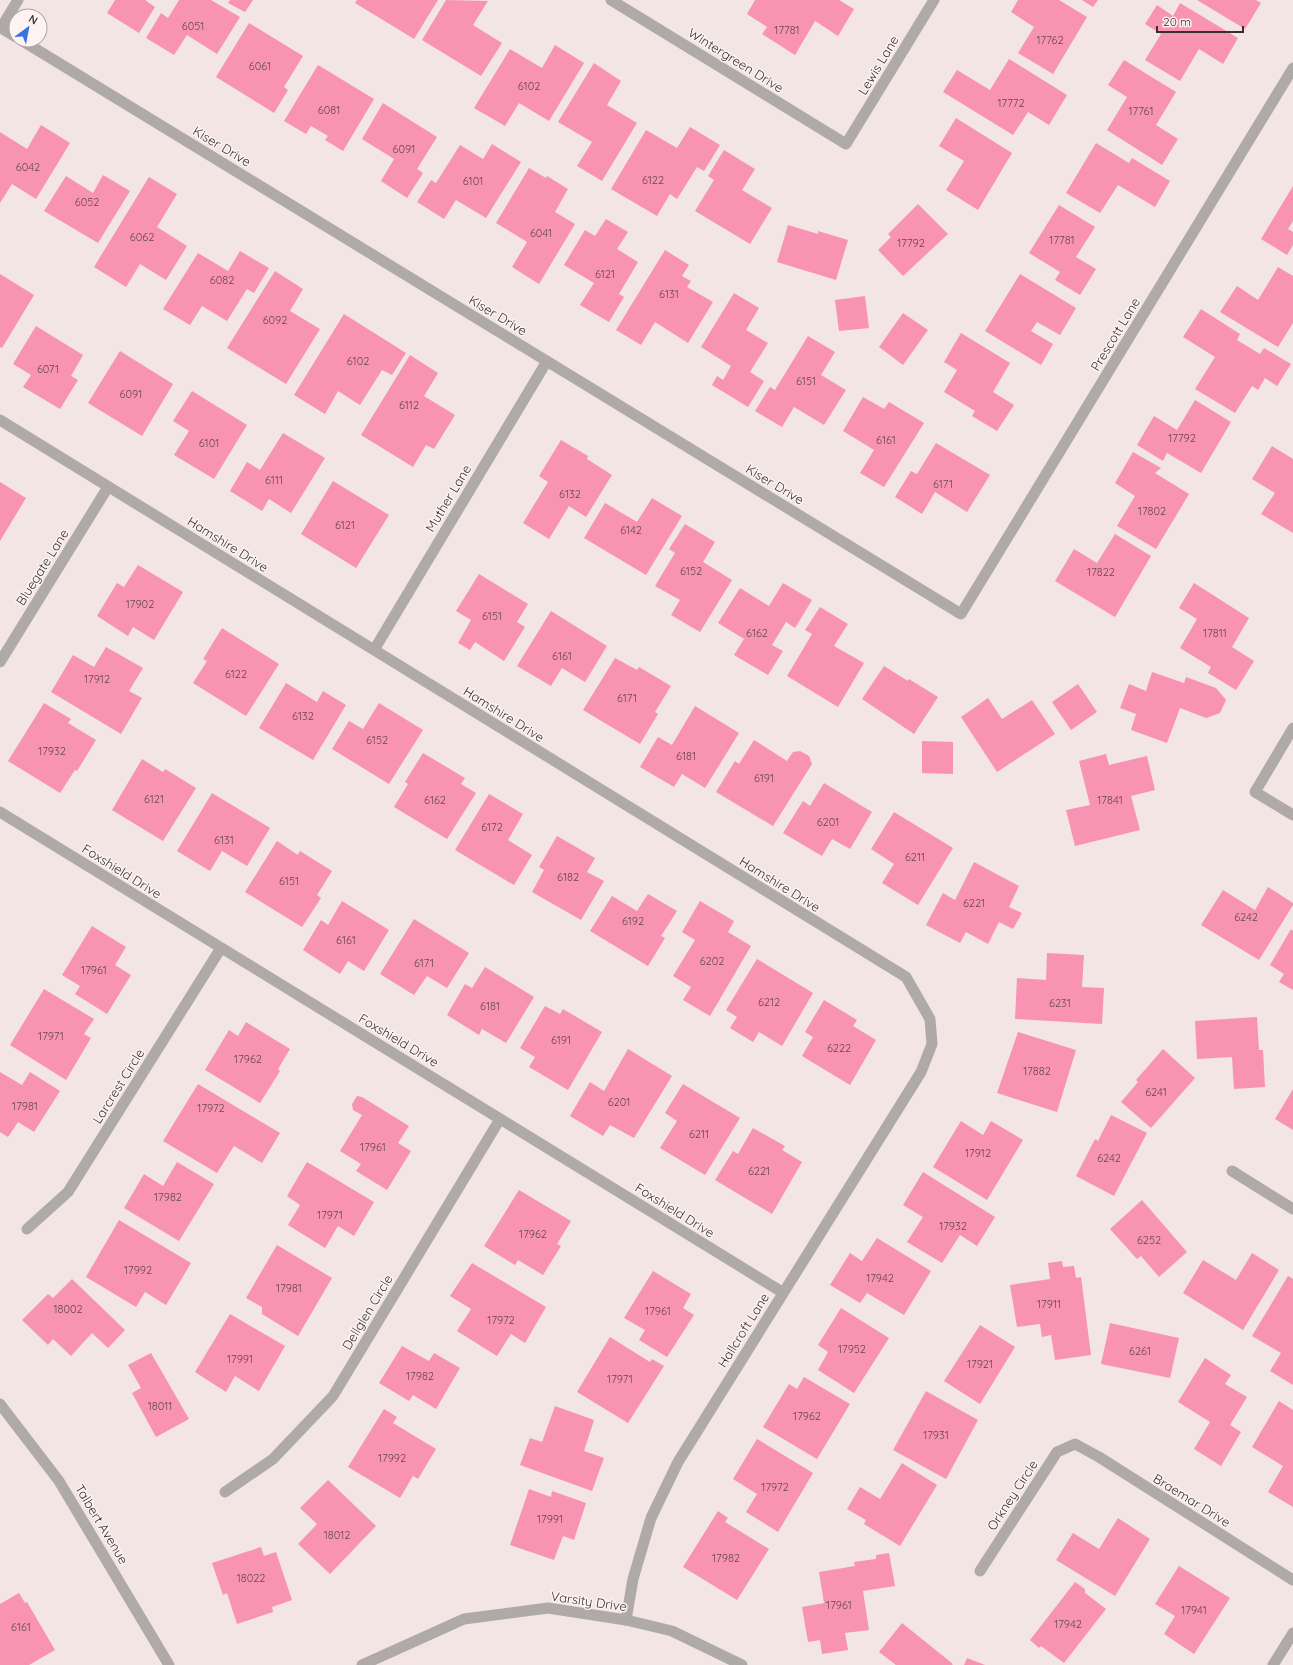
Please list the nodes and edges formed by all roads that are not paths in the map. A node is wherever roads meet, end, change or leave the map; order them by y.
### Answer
1 (611, 0) edge
2 (934, 0) edge
3 (8, 16) edge
4 (8, 32) edge
5 (34, 48) edge
6 (1293, 68) edge
7 (846, 144) joint
8 (547, 361) junction
9 (0, 420) edge
10 (108, 487) junction
11 (961, 614) joint
12 (374, 650) junction
13 (0, 662) edge
14 (1293, 728) edge
15 (0, 812) edge
16 (1293, 815) edge
17 (221, 948) junction
18 (921, 1072) joint
19 (500, 1119) junction
20 (1232, 1171) dead end
21 (1293, 1209) edge
22 (27, 1229) dead end
23 (782, 1292) junction
24 (0, 1404) edge
25 (1075, 1444) joint
26 (225, 1492) dead end
27 (980, 1571) dead end
28 (1293, 1580) edge
29 (626, 1620) junction
30 (1293, 1633) edge
31 (169, 1665) edge
32 (362, 1665) edge
33 (742, 1665) edge
34 (1273, 1665) edge

1 - 7 street, Wintergreen Drive
2 - 7 street, Lewis Lane
3 - 4 street
5 - 8 street, Kiser Drive
6 - 11 street, Prescott Lane
8 - 11 street, Kiser Drive
8 - 12 street, Muther Lane
9 - 10 street, Hamshire Drive
10 - 12 street, Hamshire Drive
10 - 13 street, Bluegate Lane
12 - 18 street, Hamshire Drive
14 - 16 street
15 - 17 street, Foxshield Drive
17 - 19 street, Foxshield Drive
17 - 22 street, Larcrest Circle
18 - 23 street, Hallcroft Lane
19 - 23 street, Foxshield Drive
19 - 26 street, Dellglen Circle
20 - 21 street
23 - 29 street, Hallcroft Lane
24 - 31 street, Talbert Avenue
25 - 27 street, Orkney Circle
25 - 28 street, Braemar Drive
29 - 32 street, Varsity Drive
29 - 33 street, Varsity Drive
30 - 34 street

